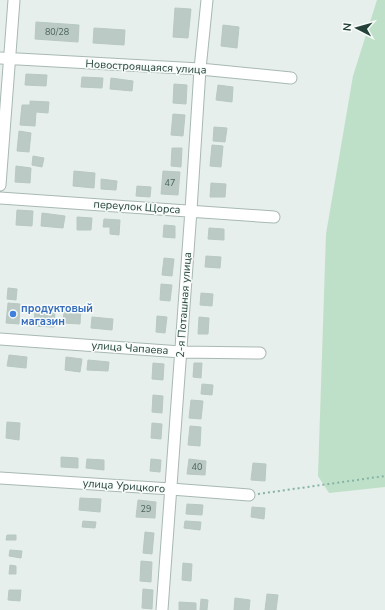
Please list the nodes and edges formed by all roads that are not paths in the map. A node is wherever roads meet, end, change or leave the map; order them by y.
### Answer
1 (14, 0) edge
2 (207, 0) edge
3 (5, 59) edge
4 (200, 69) junction
5 (291, 78) dead end
6 (0, 185) edge
7 (0, 198) edge
8 (191, 210) junction
9 (274, 217) dead end
10 (0, 339) edge
11 (181, 352) junction
12 (260, 353) dead end
13 (0, 478) edge
14 (171, 489) junction
15 (249, 495) road end
16 (162, 610) edge

1 - 3 street
2 - 4 street, 2-я Поташная улица
3 - 4 street, Новостроящаяся улица
3 - 6 street
4 - 5 street, Новостроящаяся улица
4 - 8 street, 2-я Поташная улица
7 - 8 street, переулок Щорса
8 - 9 street, переулок Щорса
8 - 11 street, 2-я Поташная улица
10 - 11 street, улица Чапаева
11 - 12 street, улица Чапаева
11 - 14 street, 2-я Поташная улица
13 - 14 street, улица Урицкого
14 - 15 street, улица Урицкого
14 - 16 street, 2-я Поташная улица

